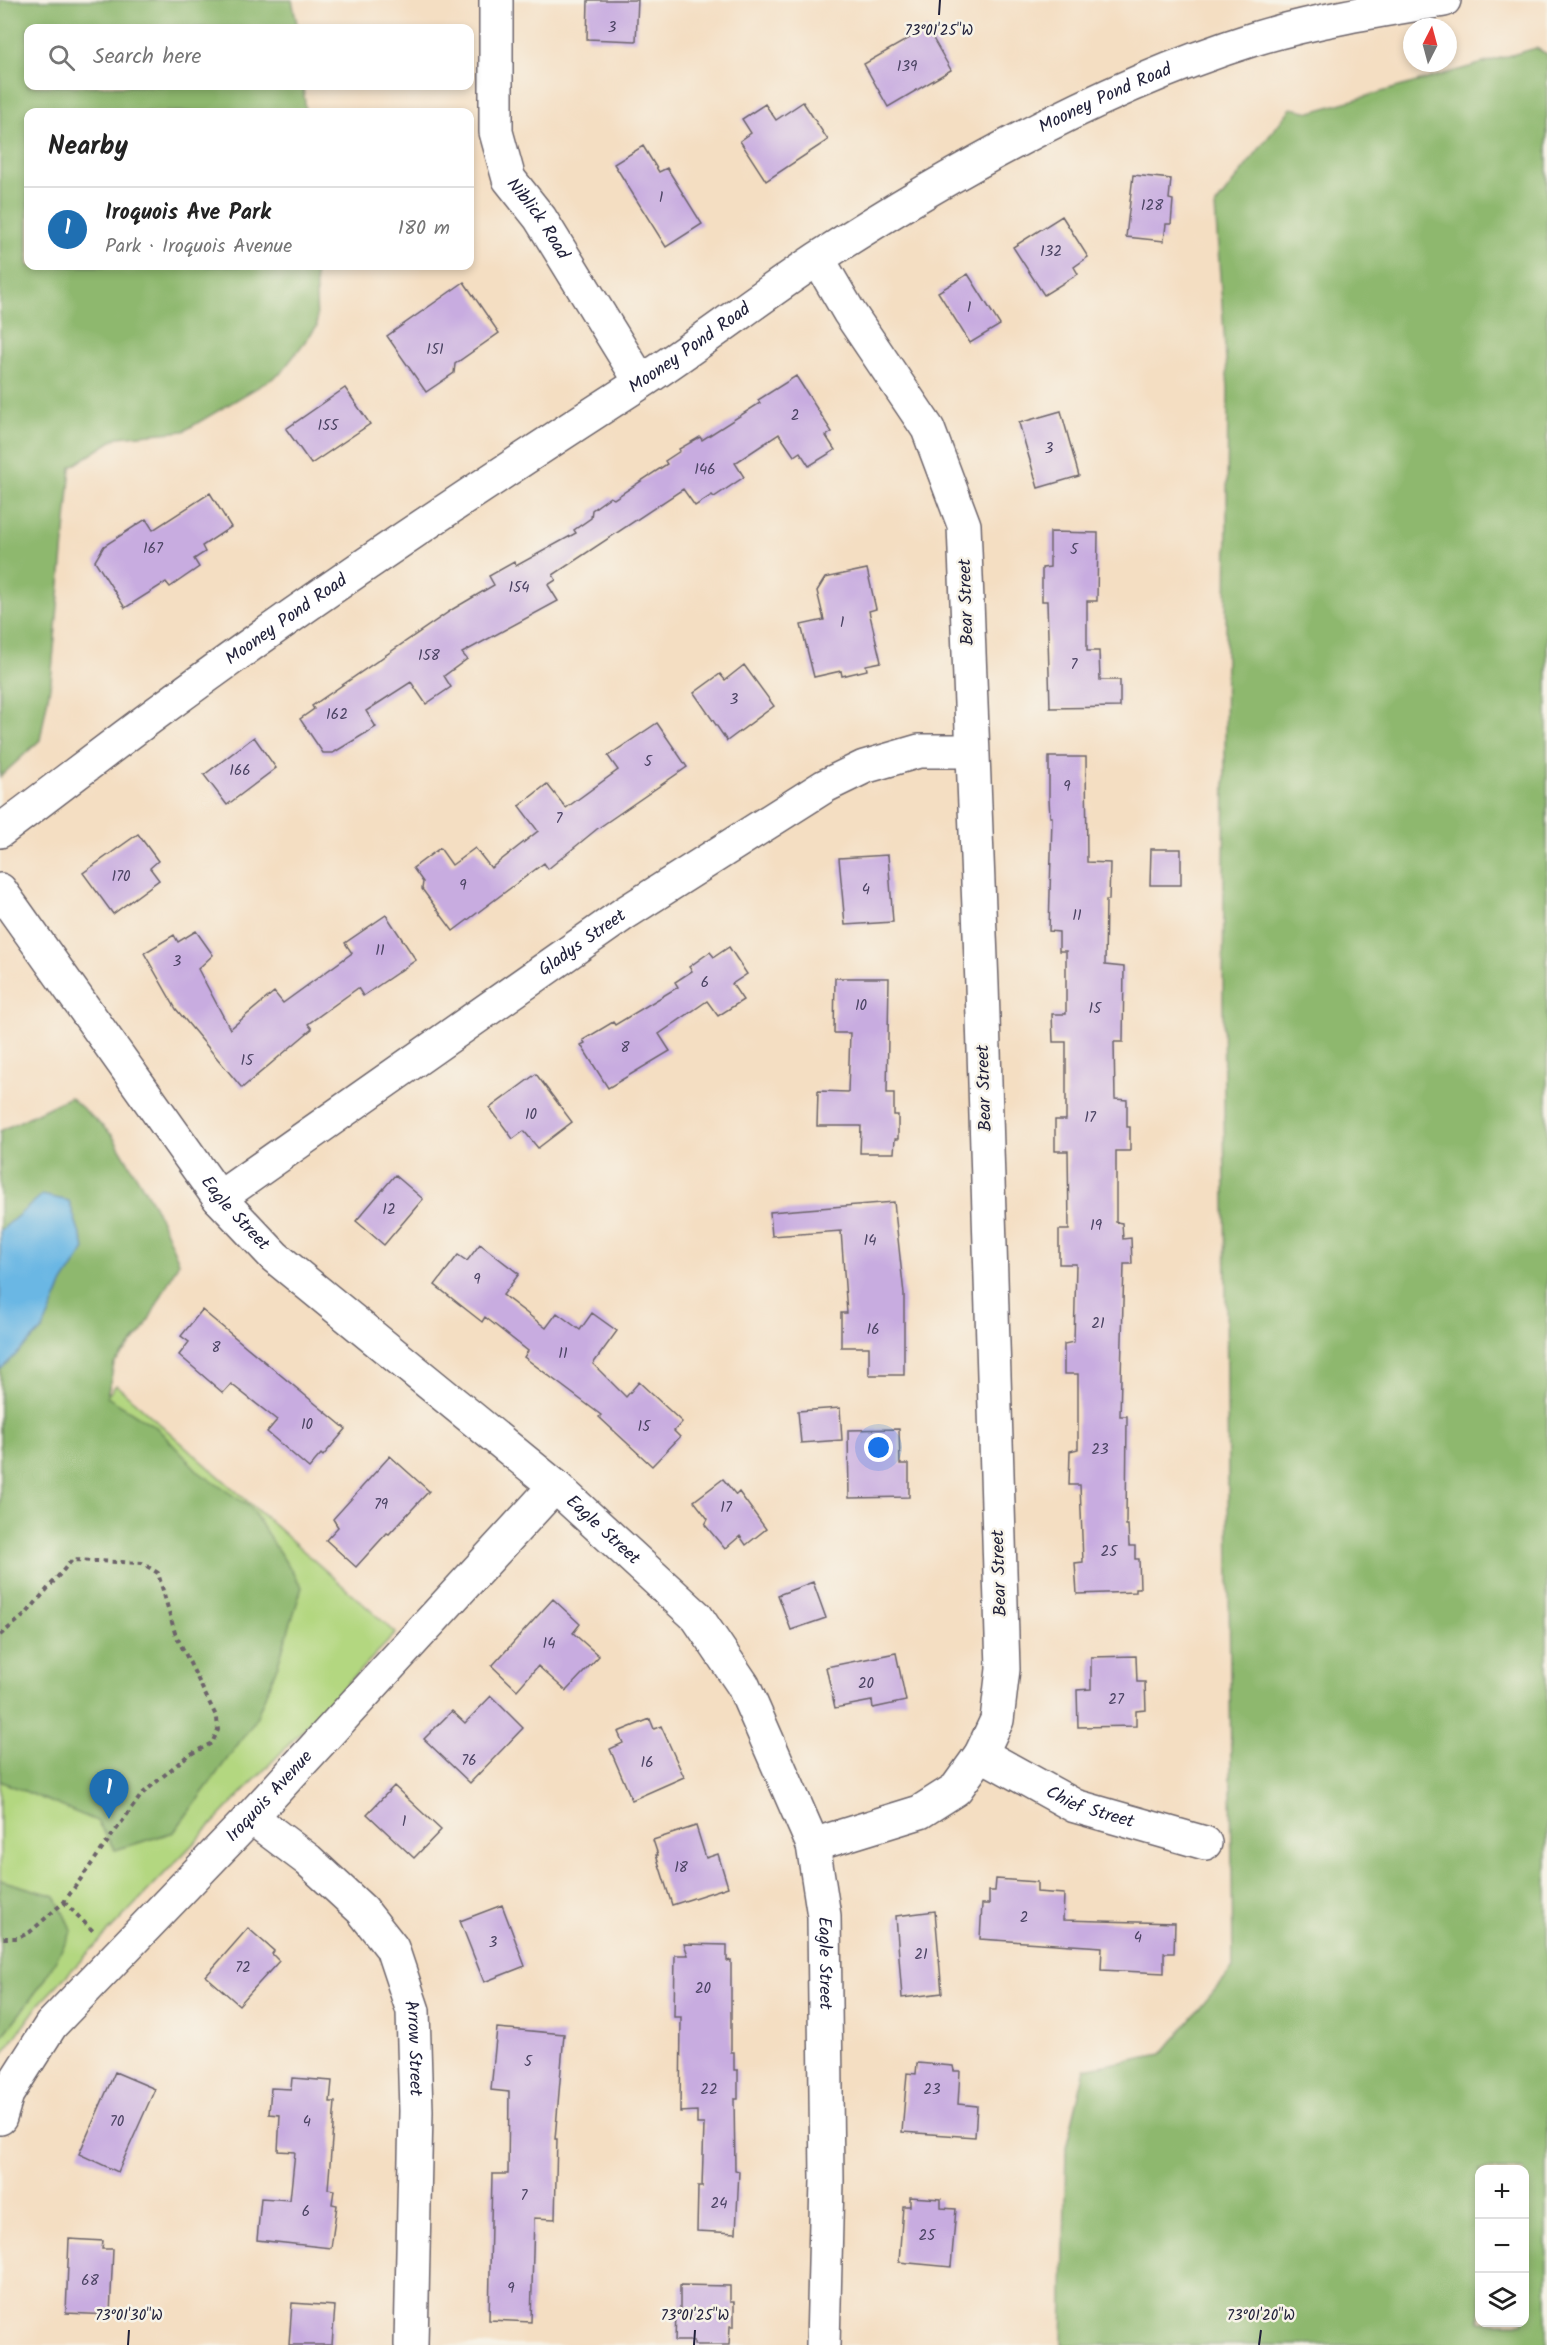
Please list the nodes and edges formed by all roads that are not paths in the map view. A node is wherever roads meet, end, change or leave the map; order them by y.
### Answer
1 (496, 0) edge
2 (1444, 0) edge
3 (818, 259) junction
4 (641, 382) junction
5 (972, 751) junction
6 (0, 831) edge
7 (0, 890) edge
8 (219, 1198) junction
9 (555, 1486) junction
10 (981, 1754) junction
11 (250, 1817) junction
12 (1205, 1844) dead end
13 (813, 1845) junction
14 (0, 2118) edge
15 (411, 2345) edge
16 (823, 2345) edge

1 - 4 street, Niblick Road
2 - 3 street, Mooney Pond Road
3 - 4 street, Mooney Pond Road
3 - 5 street, Bear Street
4 - 6 street, Mooney Pond Road
5 - 8 street, Gladys Street
5 - 10 street, Bear Street
7 - 8 street, Eagle Street
8 - 9 street, Eagle Street
9 - 11 street, Iroquois Avenue
9 - 13 street, Eagle Street
10 - 12 street, Chief Street
10 - 13 street, Bear Street
11 - 14 street, Iroquois Avenue
11 - 15 street, Arrow Street
13 - 16 street, Eagle Street

